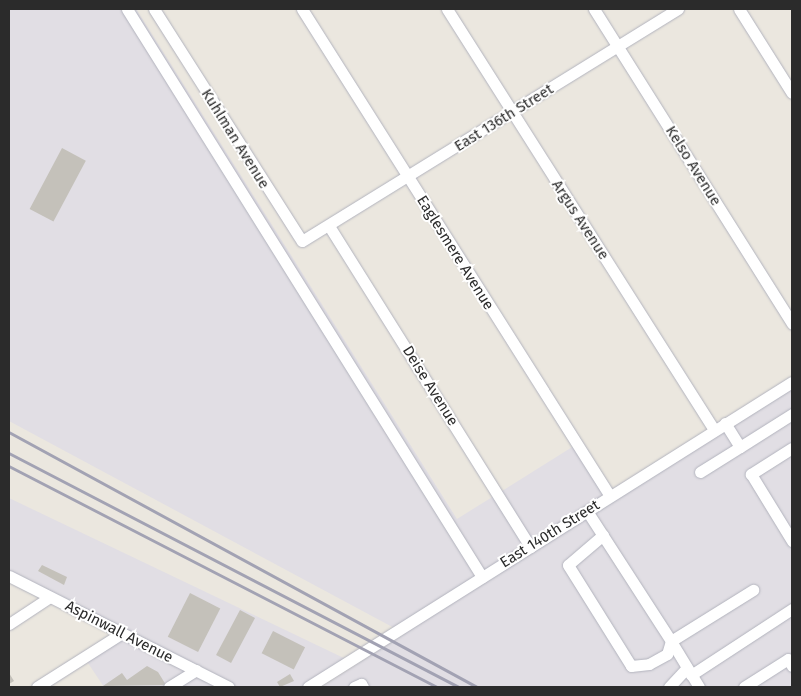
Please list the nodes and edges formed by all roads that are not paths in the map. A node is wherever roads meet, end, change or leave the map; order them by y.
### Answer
1 (127, 9) edge
2 (154, 9) edge
3 (302, 9) edge
4 (447, 9) edge
5 (594, 9) edge
6 (678, 9) edge
7 (739, 9) edge
8 (617, 47) junction
9 (792, 93) edge
10 (512, 113) junction
11 (408, 178) junction
12 (329, 226) junction
13 (792, 324) edge
14 (792, 382) edge
15 (792, 414) edge
16 (725, 423) junction
17 (714, 430) junction
18 (740, 447) junction
19 (792, 448) edge
20 (700, 472) dead end
21 (610, 496) junction
22 (587, 511) junction
23 (603, 535) junction
24 (792, 541) edge
25 (530, 547) junction
26 (9, 576) edge
27 (482, 577) junction
28 (753, 590) dead end
29 (50, 597) junction
30 (792, 609) edge
31 (9, 624) edge
32 (122, 633) junction
33 (671, 641) junction
34 (792, 666) edge
35 (196, 670) junction
36 (689, 671) junction
37 (37, 687) edge
38 (169, 687) edge
39 (229, 687) edge
40 (308, 687) edge
41 (354, 687) edge
42 (363, 687) edge
43 (669, 687) edge
44 (699, 687) edge
45 (744, 687) edge

1 - 27 street
2 - 12 street, Kuhlman Avenue
3 - 11 street, Eaglesmere Avenue
4 - 10 street, Argus Avenue
5 - 8 street, Kelso Avenue
6 - 8 street, East 136th Street
7 - 9 street
8 - 10 street, East 136th Street
8 - 13 street, Kelso Avenue
10 - 11 street, East 136th Street
10 - 17 street, Argus Avenue
11 - 12 street, East 136th Street
11 - 21 street, Eaglesmere Avenue
12 - 25 street, Deise Avenue
14 - 16 street, East 140th Street
15 - 18 street
16 - 17 street, East 140th Street
16 - 18 street
17 - 21 street, East 140th Street
18 - 20 street
19 - 24 street
21 - 22 street, East 140th Street
22 - 23 street
22 - 25 street, East 140th Street
23 - 33 street
23 - 33 street
25 - 27 street, East 140th Street
26 - 29 street, Aspinwall Avenue
27 - 40 street, East 140th Street
28 - 33 street
29 - 31 street
29 - 32 street, Aspinwall Avenue
30 - 36 street
32 - 35 street, Aspinwall Avenue
32 - 37 street
33 - 36 street
34 - 45 street
35 - 38 street
35 - 39 street, Aspinwall Avenue
36 - 43 street
36 - 44 street
41 - 42 street

